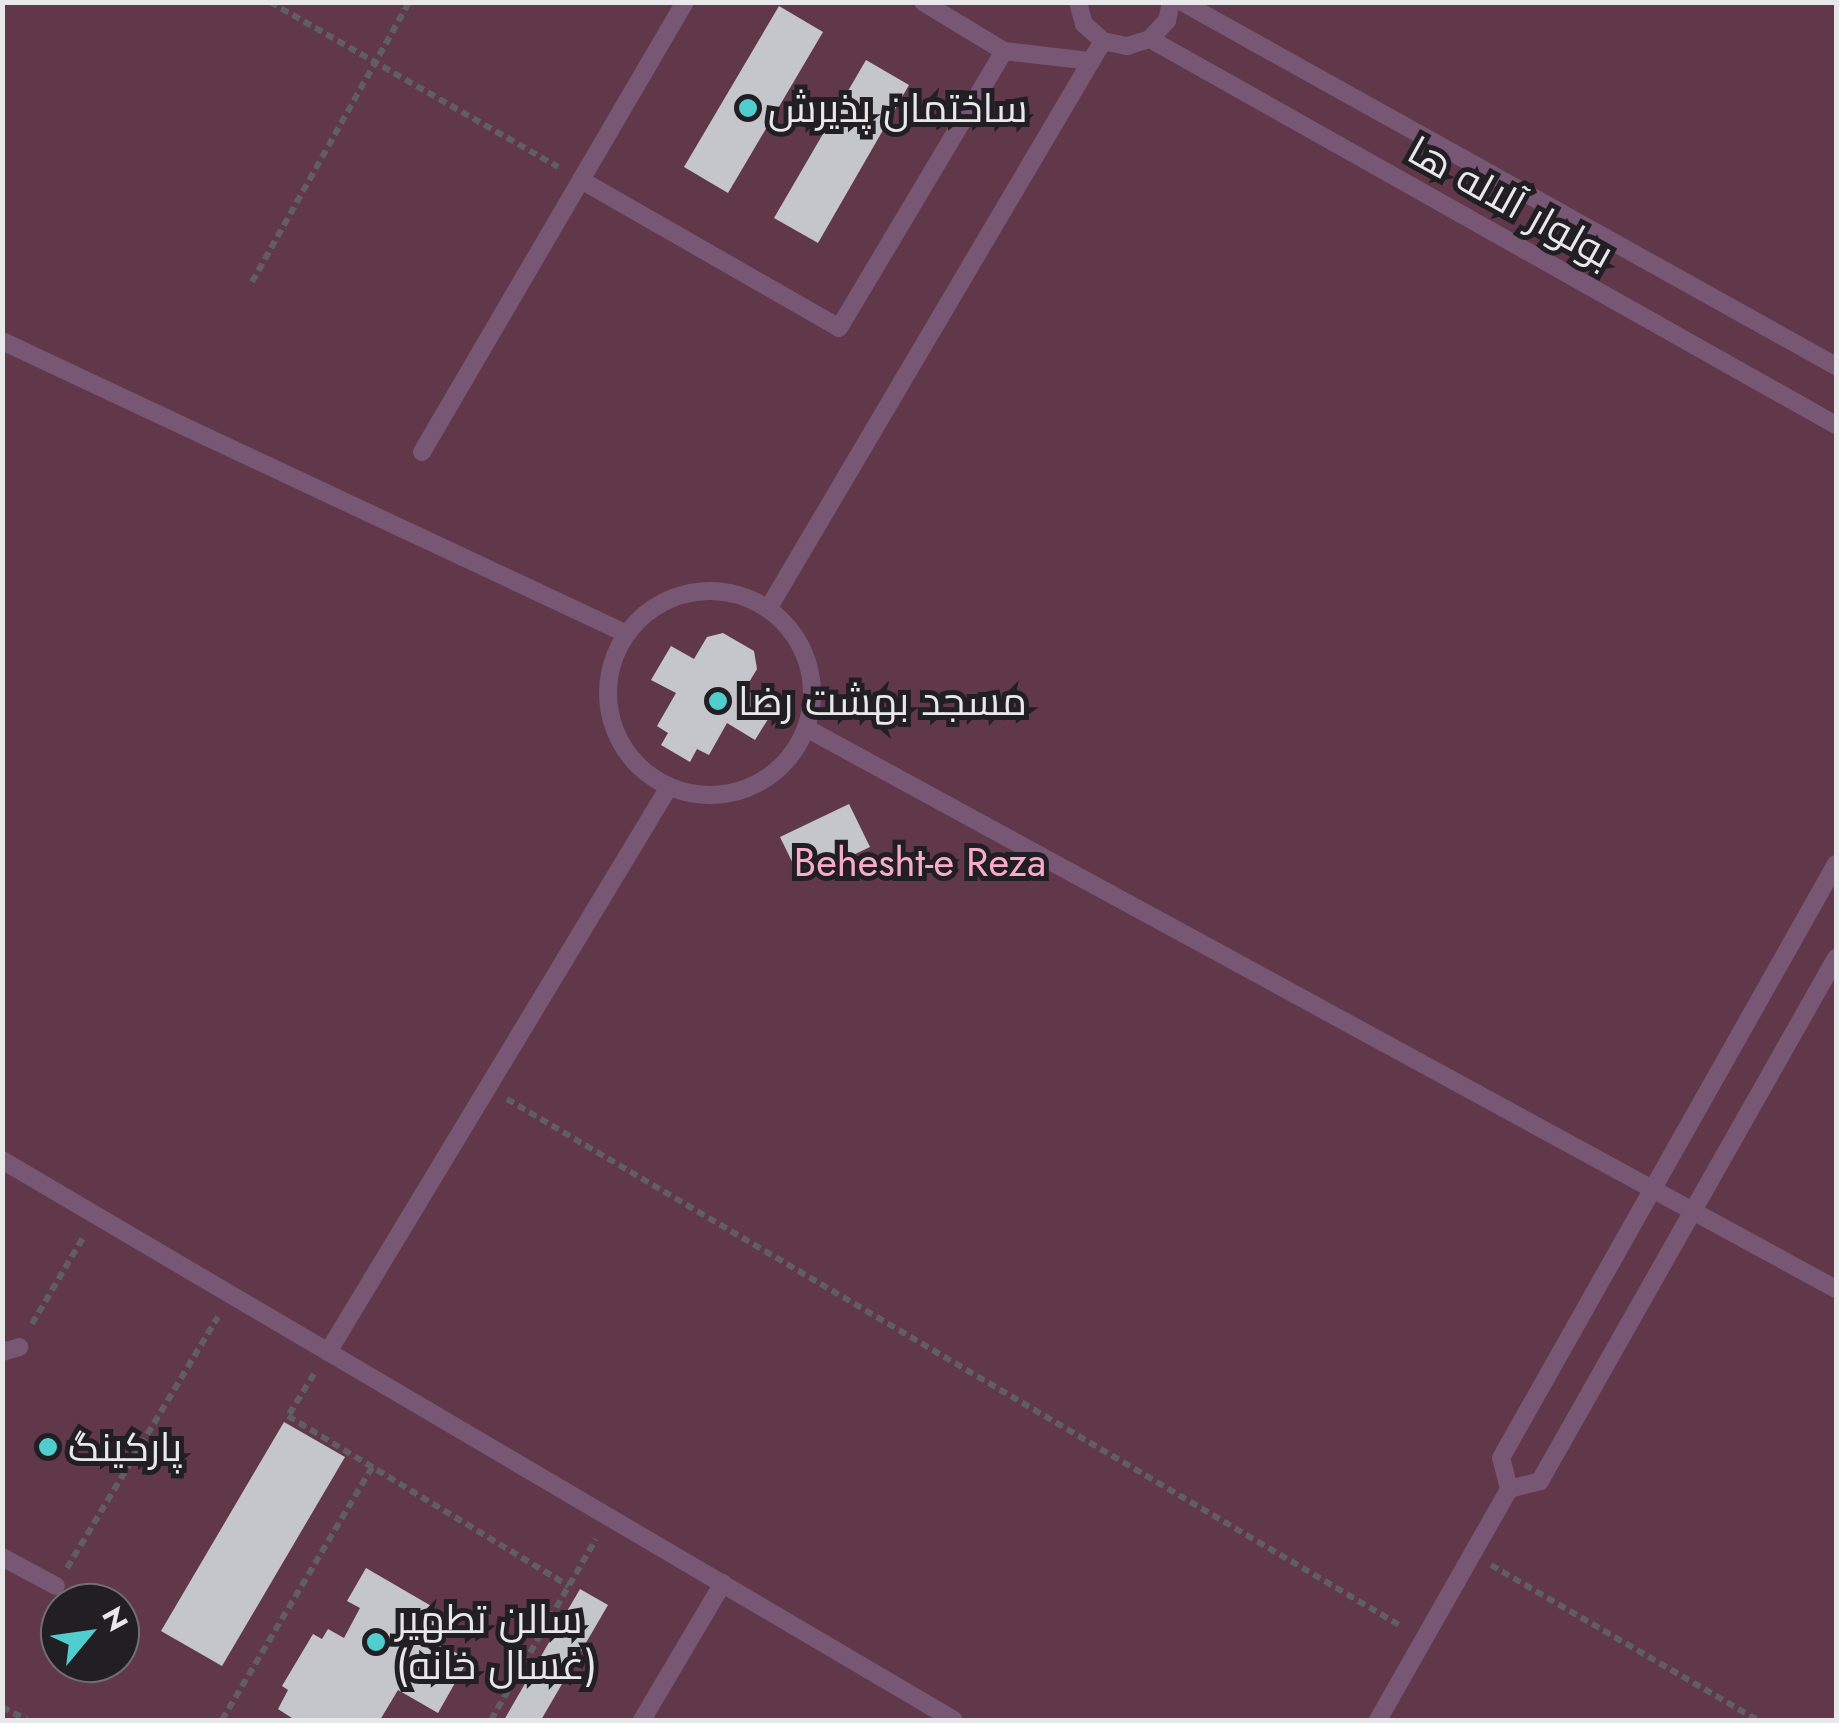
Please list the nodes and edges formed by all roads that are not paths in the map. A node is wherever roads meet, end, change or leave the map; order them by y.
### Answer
1 (684, 2) edge
2 (923, 2) edge
3 (1078, 2) edge
4 (1171, 2) edge
5 (1182, 2) edge
6 (1150, 39) junction
7 (1102, 41) junction
8 (1004, 51) junction
9 (1091, 61) junction
10 (581, 180) junction
11 (2, 342) edge
12 (1836, 366) edge
13 (1836, 425) edge
14 (422, 452) dead end
15 (768, 609) junction
16 (627, 634) junction
17 (806, 728) junction
18 (669, 787) junction
19 (1836, 864) edge
20 (1836, 958) edge
21 (2, 1160) edge
22 (1652, 1190) junction
23 (1693, 1212) junction
24 (1836, 1288) edge
25 (328, 1352) junction
26 (1509, 1489) junction
27 (2, 1557) edge
28 (50, 1583) edge
29 (723, 1583) junction
30 (642, 1720) edge
31 (954, 1720) edge
32 (1378, 1720) edge

1 - 10 lane
2 - 8 lane
3 - 7 lane
4 - 6 lane
5 - 12 lane, بولوار آلاله ها
6 - 7 lane
6 - 13 lane, بولوار آلاله ها
7 - 9 lane
8 - 9 lane
8 - 10 lane
9 - 15 lane
10 - 14 lane
11 - 16 lane
15 - 16 lane
15 - 17 lane
16 - 18 lane
17 - 18 lane
17 - 22 lane
18 - 25 lane
19 - 22 lane
20 - 23 lane
21 - 25 lane
22 - 23 lane
22 - 26 lane
23 - 24 lane
23 - 26 lane
25 - 29 lane
26 - 32 lane
27 - 28 lane
29 - 30 lane
29 - 31 lane

